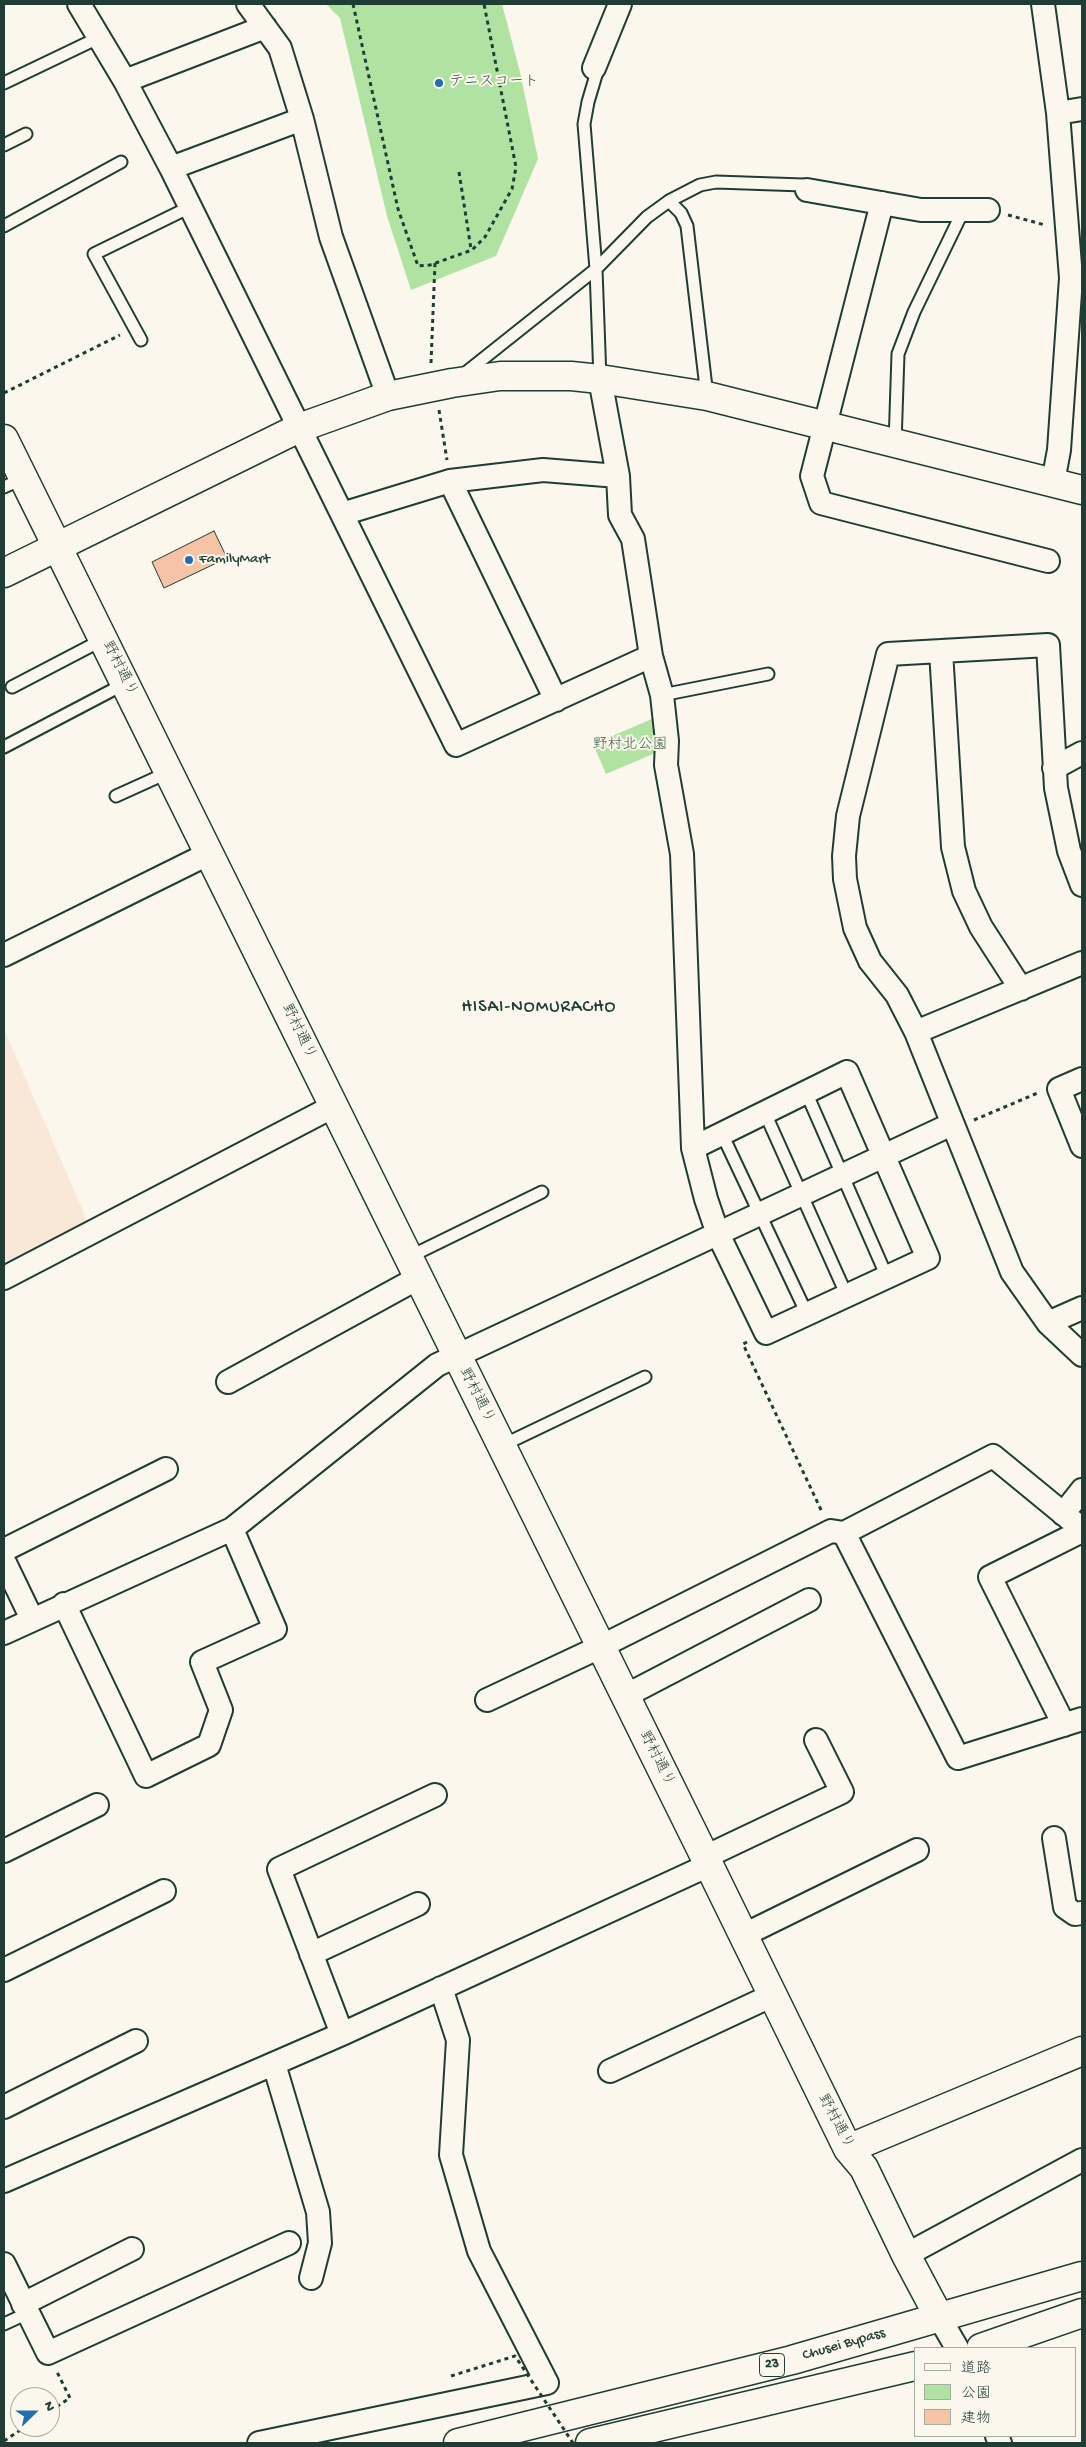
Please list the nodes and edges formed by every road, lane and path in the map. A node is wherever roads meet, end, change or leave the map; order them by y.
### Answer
1 (79, 4) edge
2 (248, 4) edge
3 (353, 4) edge
4 (484, 4) edge
5 (620, 4) edge
6 (1043, 4) edge
7 (265, 27) junction
8 (98, 38) junction
9 (594, 68) joint
10 (125, 81) junction
11 (4, 83) edge
12 (1082, 109) edge
13 (1058, 113) junction
14 (302, 119) junction
15 (26, 134) dead end
16 (4, 145) edge
17 (121, 162) dead end
18 (171, 168) junction
19 (459, 172) dead end
20 (808, 190) joint
21 (669, 201) junction
22 (882, 203) junction
23 (190, 207) junction
24 (988, 210) joint
25 (963, 211) junction
26 (4, 226) edge
27 (1075, 230) edge
28 (472, 250) junction
29 (435, 264) junction
30 (596, 269) junction
31 (134, 328) junction
32 (141, 340) dead end
33 (600, 378) junction
34 (440, 392) junction
35 (4, 394) edge
36 (388, 396) junction
37 (707, 396) junction
38 (824, 426) junction
39 (299, 428) junction
40 (4, 439) edge
41 (895, 444) junction
42 (618, 476) junction
43 (450, 481) junction
44 (1053, 482) junction
45 (14, 483) edge
46 (1082, 490) edge
47 (342, 514) junction
48 (58, 546) junction
49 (1048, 561) dead end
50 (4, 573) edge
51 (104, 640) junction
52 (941, 651) junction
53 (651, 656) junction
54 (768, 674) dead end
55 (126, 683) junction
56 (12, 687) dead end
57 (662, 694) junction
58 (556, 700) junction
59 (4, 747) edge
60 (1082, 753) edge
61 (1054, 768) junction
62 (170, 772) junction
63 (116, 796) dead end
64 (1076, 848) edge
65 (210, 853) junction
66 (1082, 885) edge
67 (4, 955) edge
68 (1082, 963) edge
69 (1021, 989) junction
70 (916, 1032) junction
71 (1082, 1079) edge
72 (1059, 1089) junction
73 (806, 1092) junction
74 (334, 1106) junction
75 (765, 1113) junction
76 (954, 1130) junction
77 (722, 1134) junction
78 (1082, 1146) edge
79 (693, 1148) junction
80 (884, 1157) junction
81 (843, 1176) junction
82 (542, 1192) dead end
83 (802, 1195) junction
84 (706, 1199) junction
85 (760, 1215) junction
86 (718, 1234) junction
87 (698, 1243) junction
88 (413, 1267) junction
89 (887, 1277) junction
90 (4, 1278) edge
91 (846, 1296) junction
92 (1082, 1308) edge
93 (806, 1314) junction
94 (1048, 1323) junction
95 (766, 1333) junction
96 (1082, 1355) edge
97 (456, 1356) junction
98 (645, 1377) dead end
99 (228, 1382) dead end
100 (501, 1446) junction
101 (166, 1468) dead end
102 (1082, 1490) edge
103 (1063, 1514) junction
104 (232, 1529) junction
105 (1082, 1530) edge
106 (838, 1532) junction
107 (4, 1550) edge
108 (4, 1562) edge
109 (810, 1600) dead end
110 (64, 1604) junction
111 (32, 1619) junction
112 (4, 1632) edge
113 (600, 1647) junction
114 (625, 1696) junction
115 (487, 1700) dead end
116 (1073, 1722) edge
117 (816, 1740) dead end
118 (435, 1795) dead end
119 (97, 1805) dead end
120 (1054, 1838) dead end
121 (918, 1850) dead end
122 (4, 1851) edge
123 (707, 1861) junction
124 (164, 1891) dead end
125 (418, 1904) dead end
126 (1082, 1913) edge
127 (744, 1935) junction
128 (311, 1954) junction
129 (4, 1970) edge
130 (441, 1988) junction
131 (773, 1995) junction
132 (342, 2034) junction
133 (136, 2041) dead end
134 (1082, 2051) edge
135 (274, 2064) junction
136 (610, 2071) dead end
137 (4, 2107) edge
138 (848, 2150) junction
139 (1082, 2160) edge
140 (4, 2181) edge
141 (289, 2244) dead end
142 (132, 2250) dead end
143 (906, 2255) junction
144 (4, 2264) edge
145 (1082, 2276) edge
146 (311, 2278) dead end
147 (26, 2309) junction
148 (1082, 2313) edge
149 (939, 2317) junction
150 (4, 2324) edge
151 (956, 2347) edge
152 (984, 2347) edge
153 (48, 2353) junction
154 (914, 2366) edge
155 (451, 2376) dead end
156 (60, 2404) edge
157 (259, 2443) edge
158 (458, 2443) edge
159 (573, 2443) edge
160 (590, 2443) edge

1 - 8 street
2 - 7 street
3 - 29 path
4 - 28 path
5 - 9 street
6 - 13 street
7 - 10 street
7 - 14 street
8 - 10 street
8 - 11 lane
9 - 30 lane
10 - 18 street
12 - 13 street
13 - 27 street
14 - 18 street
14 - 36 street
15 - 16 lane
17 - 26 lane
18 - 23 street
19 - 28 path
20 - 21 lane
20 - 22 street
21 - 30 lane
21 - 37 lane
22 - 25 street
22 - 38 street
23 - 31 lane
23 - 39 street
24 - 25 street
24 - 27 path
25 - 41 lane
27 - 44 street
28 - 29 path
29 - 34 path
30 - 33 lane
30 - 34 lane
31 - 32 lane
31 - 35 path
33 - 34 main road
33 - 37 main road
33 - 42 street
34 - 36 main road
34 - 43 path
36 - 39 main road
37 - 38 main road
38 - 41 main road
38 - 49 street
39 - 47 street
39 - 48 main road
40 - 45 main road, 野村通り
41 - 44 main road
42 - 43 street
42 - 53 street
43 - 47 street
43 - 58 street
44 - 46 main road
45 - 48 main road, 野村通り
47 - 58 street
48 - 50 main road
48 - 51 main road, 野村通り
51 - 55 main road, 野村通り
51 - 56 lane
52 - 61 street
52 - 69 street
52 - 70 street
53 - 57 street
53 - 58 street
54 - 57 lane
55 - 59 lane
55 - 62 main road, 野村通り
57 - 79 street
60 - 61 street
61 - 64 street
62 - 63 lane
62 - 65 main road, 野村通り
64 - 66 street
65 - 67 street
65 - 74 main road, 野村通り
68 - 69 street
69 - 70 street
70 - 76 street
71 - 72 street
72 - 76 path
72 - 78 street
73 - 75 street
73 - 80 street
73 - 81 lane
74 - 88 main road, 野村通り
74 - 90 street
75 - 77 street
75 - 83 lane
76 - 80 street
76 - 94 street
77 - 79 street
77 - 85 lane
79 - 84 street
80 - 81 street
80 - 89 street
81 - 83 street
81 - 89 lane
82 - 88 lane
83 - 85 street
83 - 91 lane
84 - 86 street
84 - 87 street
85 - 86 street
85 - 93 lane
86 - 87 street
86 - 95 street
87 - 97 street
88 - 97 main road, 野村通り
88 - 99 street
89 - 91 street
91 - 93 street
92 - 94 street
93 - 95 street
94 - 96 street
95 - 106 path
97 - 100 main road, 野村通り
97 - 104 street
98 - 100 lane
100 - 113 main road, 野村通り
101 - 107 street
102 - 103 street
103 - 105 street
103 - 106 street
104 - 110 street
104 - 110 street
105 - 116 street
106 - 113 street
106 - 116 street
108 - 111 street
109 - 114 street
110 - 111 street
111 - 112 street
113 - 114 main road, 野村通り
113 - 115 street
114 - 123 main road, 野村通り
117 - 123 street
118 - 128 street
119 - 122 street
120 - 126 street
121 - 127 street
123 - 127 main road, 野村通り
123 - 130 street
124 - 129 street
125 - 128 street
127 - 131 main road, 野村通り
128 - 132 street
130 - 132 street
130 - 157 street
131 - 136 street
131 - 138 main road, 野村通り
132 - 135 street
133 - 137 street
134 - 138 main road
135 - 140 street
135 - 146 street
138 - 143 main road, 野村通り
139 - 143 street
141 - 153 street
142 - 147 street
143 - 149 main road, 野村通り
144 - 147 street
145 - 149 main road, Chusei Bypass / 23
147 - 150 lane
147 - 153 street
148 - 152 main road
149 - 151 street, 野村通り
149 - 158 main road, Chusei Bypass / 23
153 - 156 path
154 - 160 main road, 23
155 - 159 path, bridge

